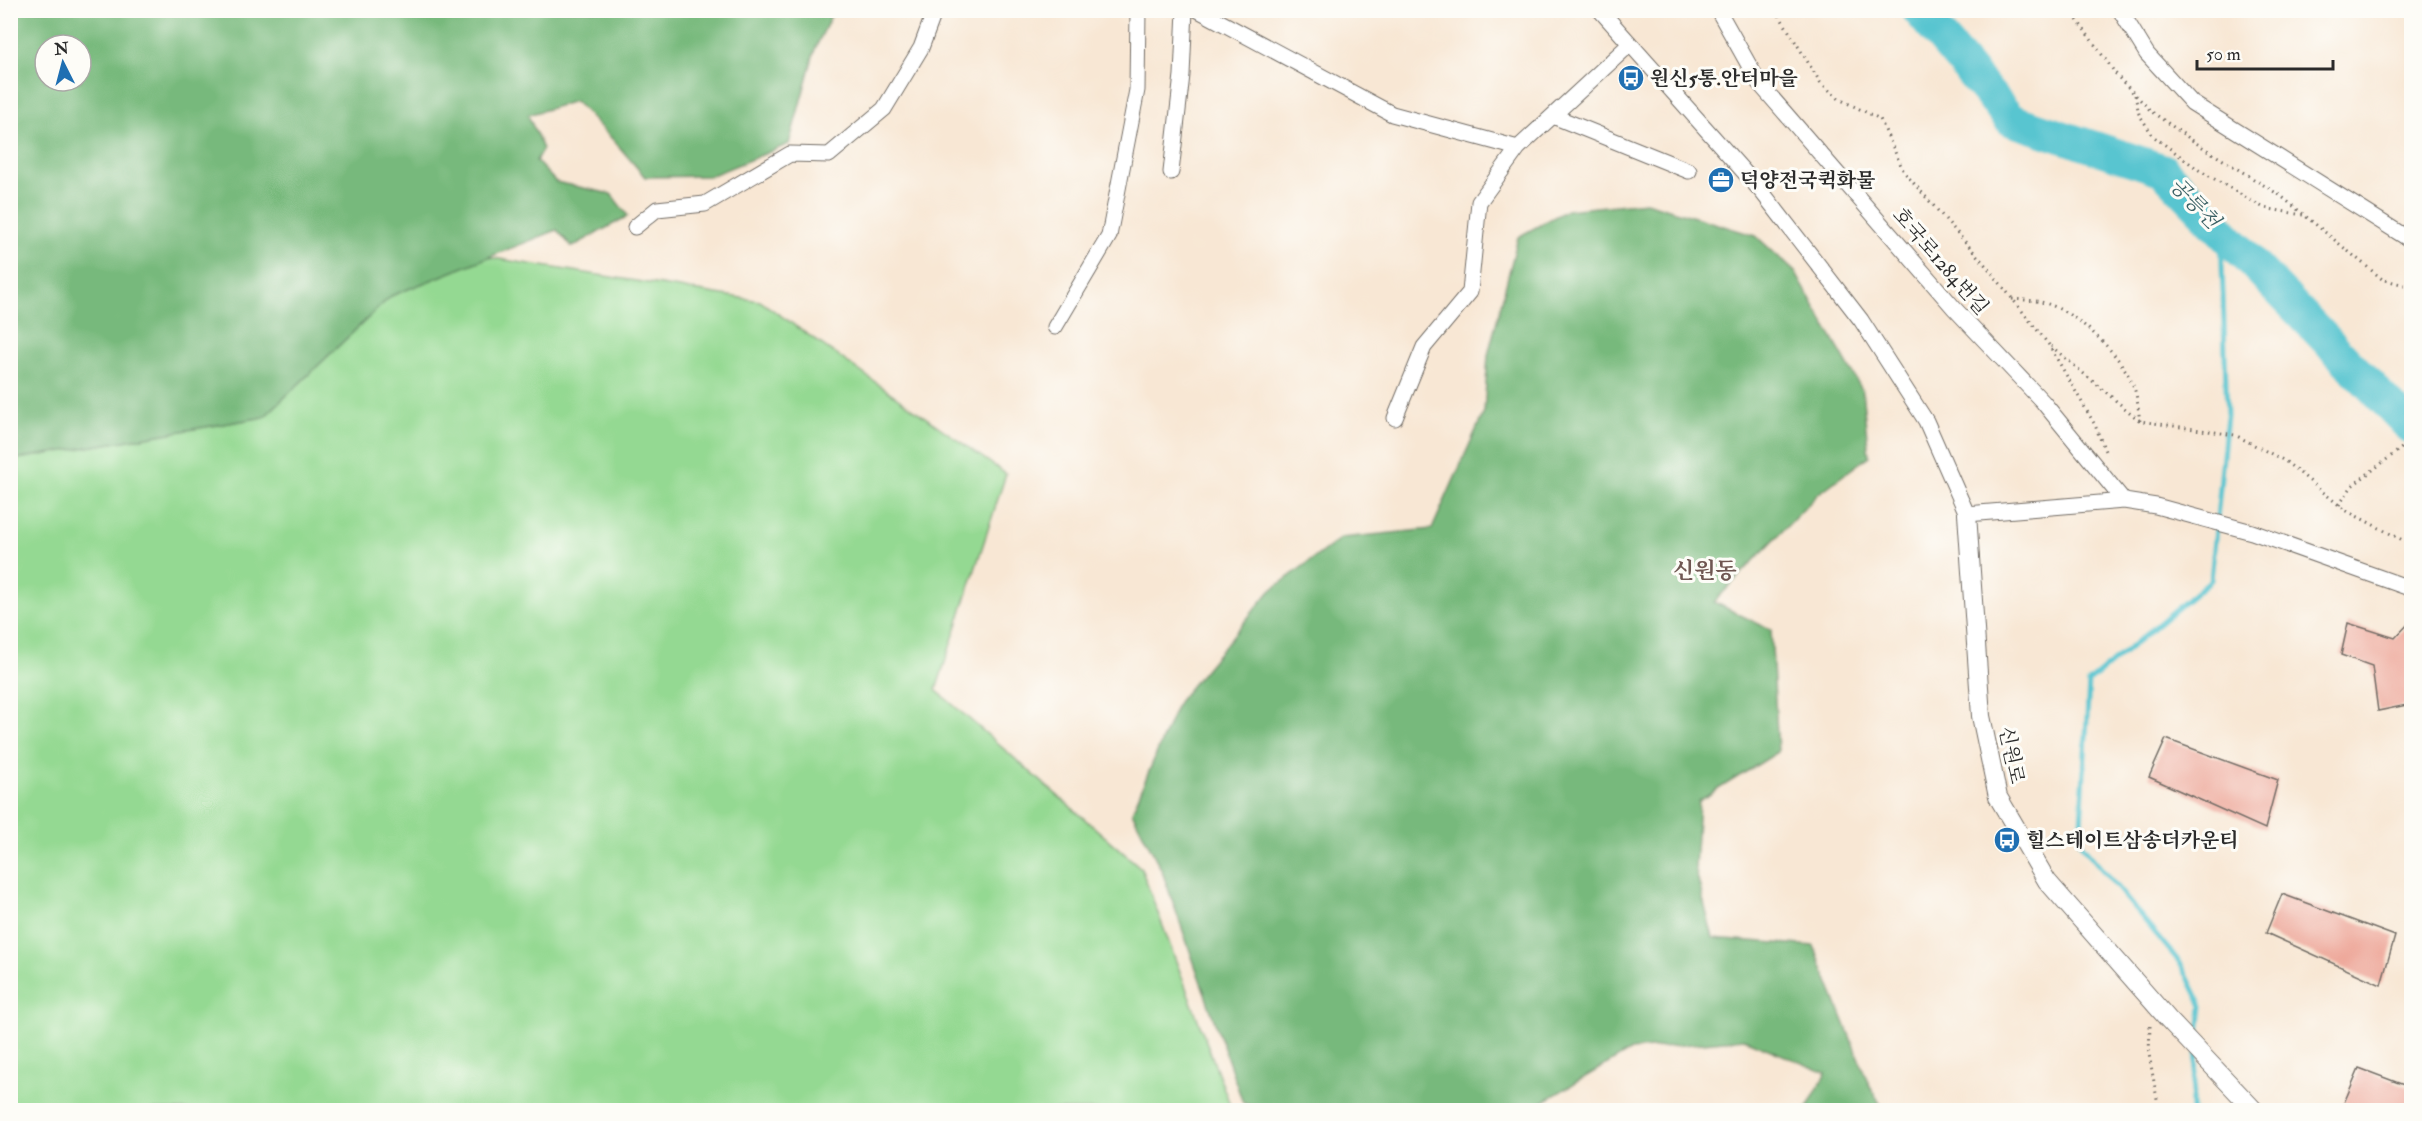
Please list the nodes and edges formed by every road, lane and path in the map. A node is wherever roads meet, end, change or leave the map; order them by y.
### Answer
1 (935, 10) edge
2 (1138, 10) edge
3 (1185, 10) edge
4 (1198, 10) edge
5 (1600, 10) edge
6 (1718, 10) edge
7 (1776, 10) edge
8 (2065, 10) edge
9 (2120, 10) edge
10 (2072, 12) edge
11 (1630, 44) junction
12 (2134, 94) junction
13 (1553, 116) junction
14 (1518, 148) junction
15 (1689, 171) dead end
16 (1171, 172) dead end
17 (2305, 216) junction
18 (635, 227) dead end
19 (2412, 241) edge
20 (2412, 287) edge
21 (2013, 299) junction
22 (1055, 327) dead end
23 (2049, 345) junction
24 (1395, 418) dead end
25 (2139, 421) junction
26 (2412, 440) edge
27 (2108, 456) dead end
28 (2124, 501) junction
29 (2339, 505) junction
30 (1967, 514) junction
31 (2412, 545) edge
32 (2412, 589) edge
33 (2159, 1020) junction
34 (2159, 1110) edge
35 (2254, 1110) edge

1 - 18 street
2 - 22 street
3 - 16 street
4 - 14 street
5 - 11 street
6 - 28 street, 호국로1284번길
7 - 21 path
8 - 10 path
9 - 19 street
10 - 12 path
11 - 13 street
11 - 30 street
12 - 17 path
12 - 17 path
13 - 14 street
13 - 15 street
14 - 24 street
17 - 20 path
21 - 23 path
21 - 25 path
23 - 25 path
23 - 27 path
25 - 29 path
26 - 29 path
28 - 30 street
28 - 32 street
29 - 31 path
30 - 33 street, 신원로
33 - 34 path
33 - 35 street, 신원로

